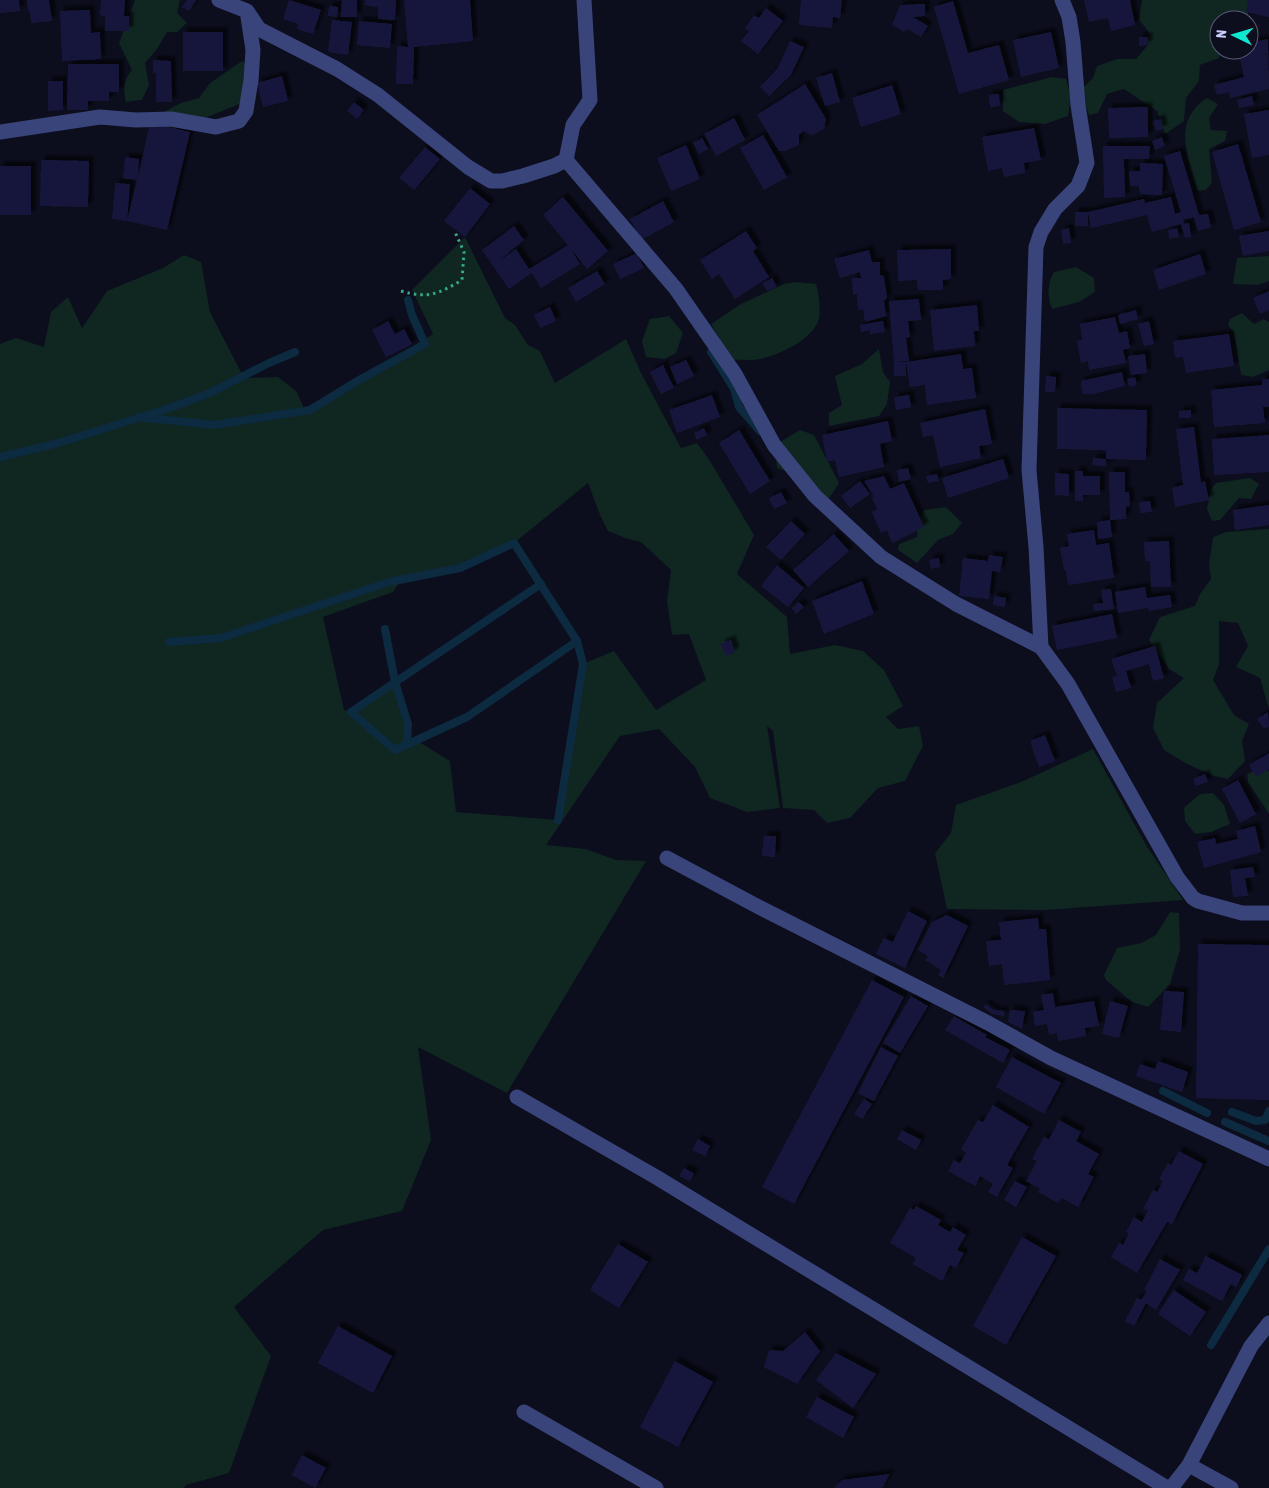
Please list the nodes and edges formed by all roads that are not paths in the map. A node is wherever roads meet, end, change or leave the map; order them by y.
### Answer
1 (219, 0) edge
2 (584, 0) edge
3 (1062, 0) edge
4 (246, 11) junction
5 (0, 132) edge
6 (566, 160) junction
7 (1041, 647) junction
8 (667, 858) dead end
9 (1269, 913) edge
10 (516, 1097) dead end
11 (1269, 1159) edge
12 (1269, 1323) edge
13 (524, 1412) dead end
14 (1189, 1465) junction
15 (656, 1488) edge
16 (1169, 1488) edge
17 (1231, 1488) edge

1 - 4 street
2 - 6 street
3 - 7 street
4 - 5 street
4 - 6 street
6 - 7 street
7 - 9 street
8 - 11 street
10 - 16 street
12 - 14 street
13 - 15 street
14 - 16 street
14 - 17 street

